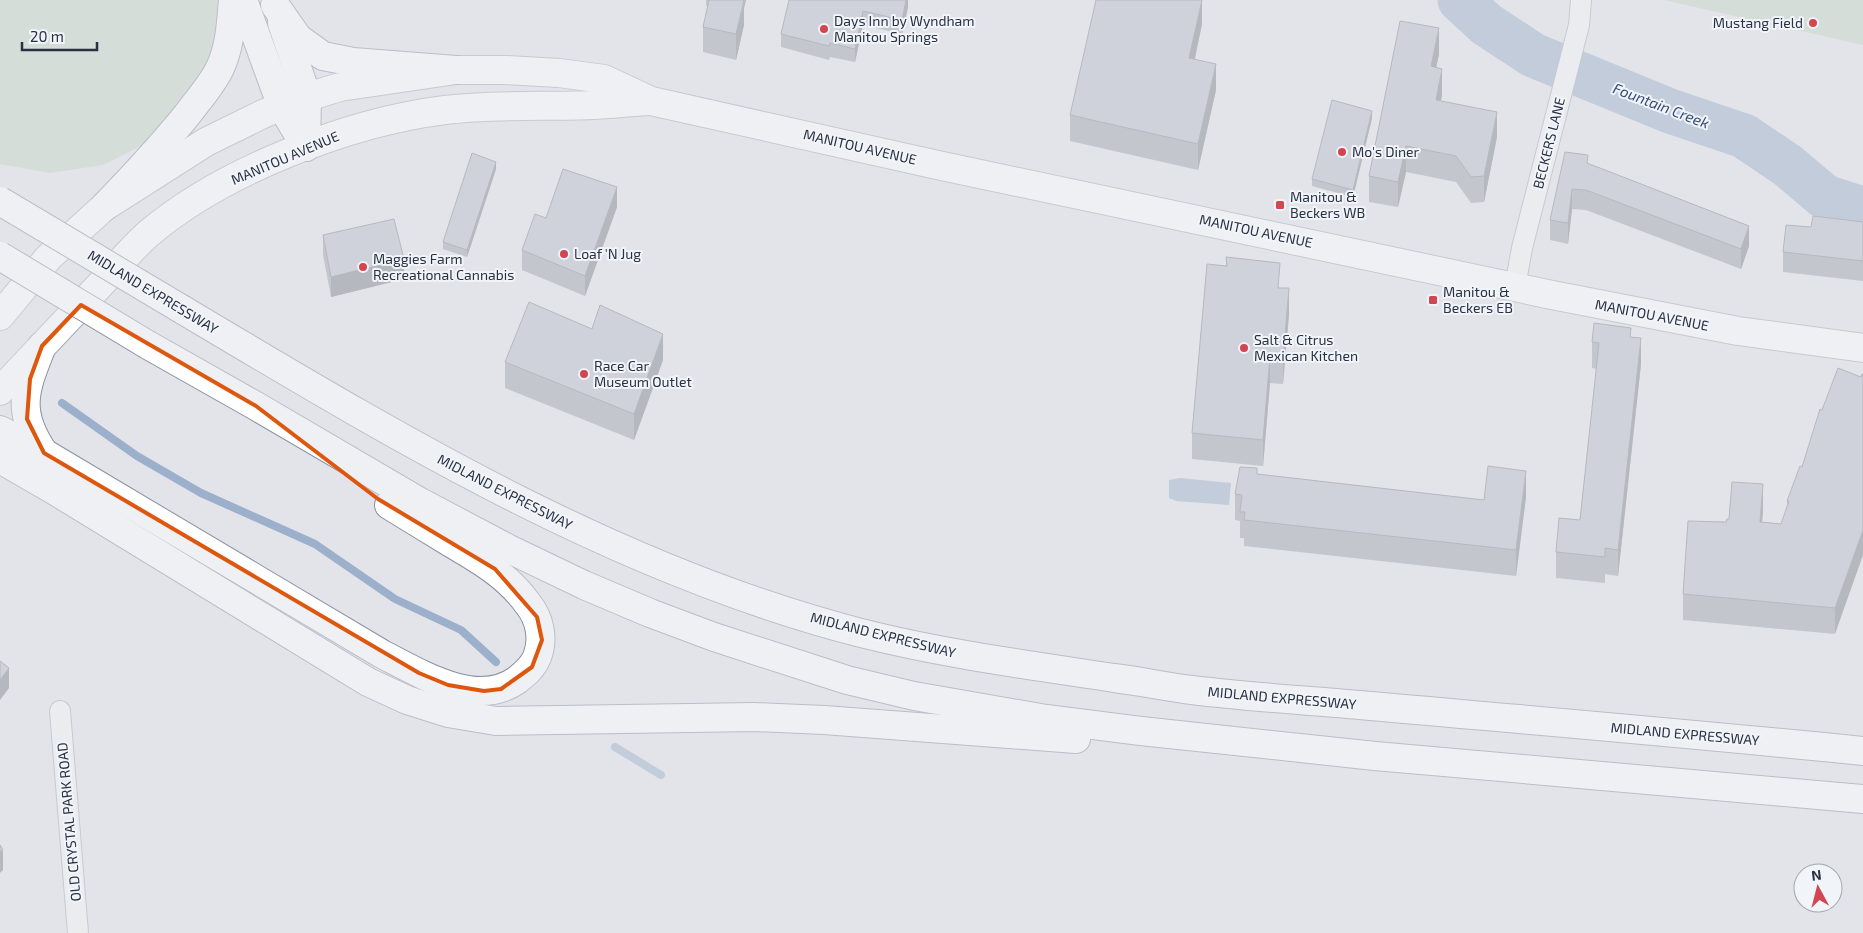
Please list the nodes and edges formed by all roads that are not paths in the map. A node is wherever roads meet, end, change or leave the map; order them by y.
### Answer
1 (233, 0) edge
2 (243, 0) edge
3 (1581, 0) edge
4 (274, 3) edge
5 (456, 70) junction
6 (307, 97) junction
7 (651, 101) junction
8 (282, 107) junction
9 (306, 147) junction
10 (0, 201) edge
11 (104, 207) junction
12 (0, 256) edge
13 (1515, 287) junction
14 (0, 316) edge
15 (42, 346) junction
16 (1863, 348) edge
17 (0, 391) edge
18 (256, 406) junction
19 (0, 430) edge
20 (44, 453) junction
21 (0, 459) edge
22 (0, 472) edge
23 (52, 489) junction
24 (60, 711) dead end
25 (1863, 751) edge
26 (1375, 756) junction
27 (1863, 799) edge
28 (78, 933) edge

1 - 11 main road
2 - 8 main road
3 - 13 street, BECKERS LANE
4 - 5 main road
4 - 6 main road
5 - 6 main road, MANITOU AVENUE
5 - 7 main road, MANITOU AVENUE
6 - 8 main road, MANITOU AVENUE
6 - 9 main road
7 - 9 main road, MANITOU AVENUE
7 - 13 main road, MANITOU AVENUE
8 - 9 main road
8 - 11 main road, MANITOU AVENUE
9 - 15 main road, MANITOU AVENUE
10 - 25 main road, MIDLAND EXPRESSWAY, bridge
11 - 14 main road, MANITOU AVENUE
12 - 18 main road, bridge
13 - 16 main road, MANITOU AVENUE
15 - 17 main road, MANITOU AVENUE
15 - 20 main road
18 - 20 main road
18 - 26 main road
19 - 20 main road
21 - 23 main road
22 - 23 main road
23 - 26 main road
24 - 28 street, OLD CRYSTAL PARK ROAD
26 - 27 main road

